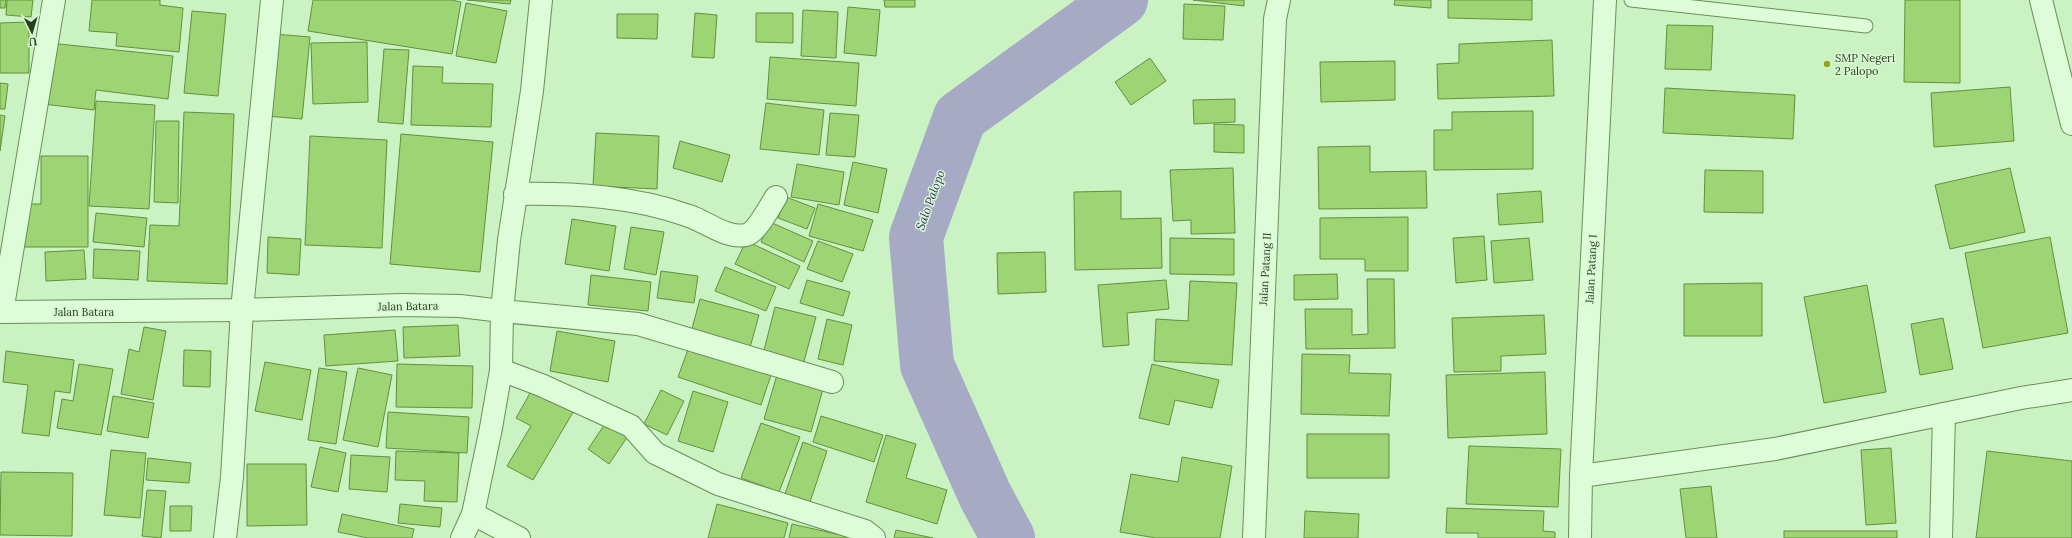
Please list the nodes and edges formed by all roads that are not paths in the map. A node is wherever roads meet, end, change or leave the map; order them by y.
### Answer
1 (54, 0) edge
2 (272, 0) edge
3 (541, 0) edge
4 (1278, 0) edge
5 (1605, 0) edge
6 (1631, 0) edge
7 (2041, 0) edge
8 (1866, 26) dead end
9 (2072, 124) edge
10 (515, 194) junction
11 (776, 197) dead end
12 (242, 310) junction
13 (502, 311) junction
14 (1, 312) edge
15 (501, 370) junction
16 (832, 382) dead end
17 (2072, 390) edge
18 (1944, 414) junction
19 (1581, 476) junction
20 (473, 514) junction
21 (225, 538) edge
22 (462, 538) edge
23 (519, 538) edge
24 (874, 538) edge
25 (1254, 538) edge
26 (1580, 538) edge
27 (1942, 538) edge

1 - 14 street
2 - 12 street
3 - 10 street
4 - 25 street, Jalan Patang II
5 - 19 street, Jalan Patang I
6 - 8 lane
7 - 9 street
10 - 11 street
10 - 13 street
12 - 13 street, Jalan Batara
12 - 14 street, Jalan Batara
12 - 21 street
13 - 15 street
13 - 16 street, Jalan Batara
15 - 20 street
15 - 24 street
17 - 18 street
18 - 19 street
18 - 27 street
19 - 26 street, Jalan Patang I
20 - 22 street
20 - 23 street

